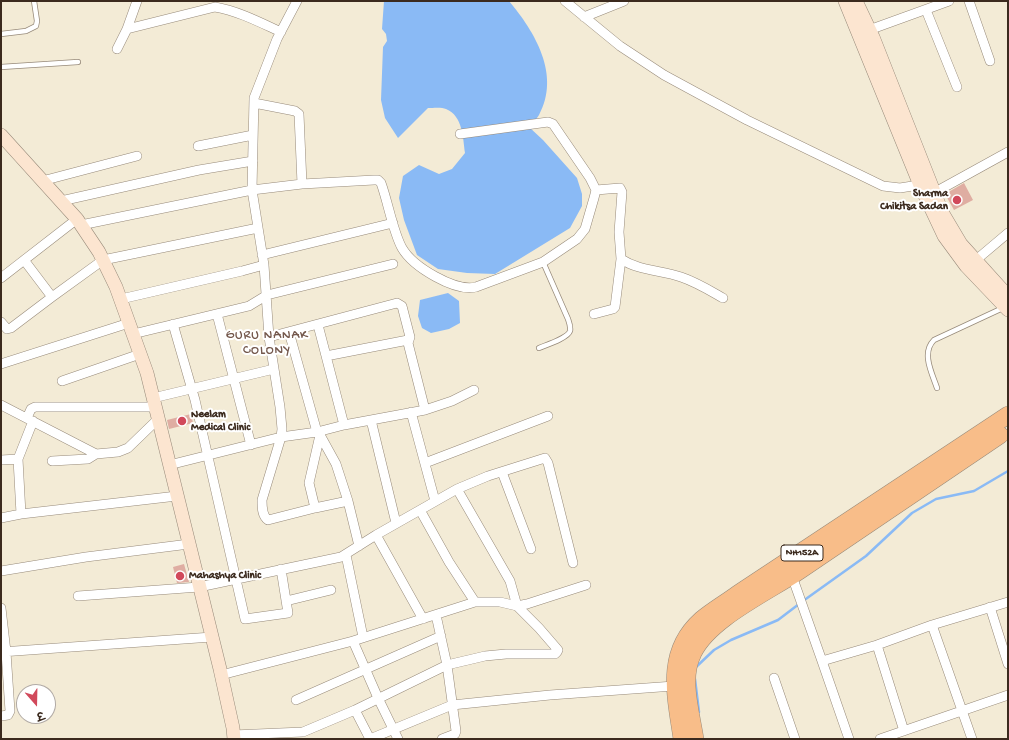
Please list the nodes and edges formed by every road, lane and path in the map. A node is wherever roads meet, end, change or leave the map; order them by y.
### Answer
1 (34, 1) edge
2 (137, 1) edge
3 (297, 1) edge
4 (565, 1) edge
5 (624, 1) edge
6 (845, 1) edge
7 (856, 1) edge
8 (949, 1) edge
9 (969, 1) edge
10 (220, 4) edge
11 (926, 10) junction
12 (584, 17) junction
13 (127, 29) junction
14 (869, 30) junction
15 (281, 32) junction
16 (1, 34) edge
17 (117, 49) dead end
18 (990, 61) dead end
19 (78, 62) dead end
20 (1, 67) edge
21 (957, 87) dead end
22 (254, 103) junction
23 (460, 134) dead end
24 (1, 135) edge
25 (253, 135) junction
26 (198, 146) dead end
27 (1008, 152) edge
28 (137, 156) dead end
29 (253, 161) junction
30 (42, 181) junction
31 (302, 184) junction
32 (927, 189) junction
33 (252, 190) junction
34 (596, 190) junction
35 (61, 201) junction
36 (79, 222) junction
37 (393, 224) junction
38 (258, 228) junction
39 (1008, 233) edge
40 (621, 259) junction
41 (24, 260) junction
42 (103, 260) junction
43 (263, 260) junction
44 (976, 260) junction
45 (543, 262) junction
46 (393, 264) dead end
47 (1, 278) edge
48 (267, 295) junction
49 (52, 297) junction
50 (723, 298) dead end
51 (120, 299) junction
52 (1007, 305) edge
53 (217, 314) junction
54 (594, 314) dead end
55 (1, 322) edge
56 (173, 324) junction
57 (318, 325) junction
58 (131, 329) junction
59 (290, 332) junction
60 (269, 337) junction
61 (408, 340) junction
62 (539, 348) dead end
63 (140, 354) junction
64 (326, 356) junction
65 (1, 364) edge
66 (274, 369) junction
67 (234, 378) junction
68 (62, 381) dead end
69 (192, 388) junction
70 (938, 388) dead end
71 (474, 390) dead end
72 (1, 405) edge
73 (155, 408) junction
74 (425, 410) junction
75 (411, 412) junction
76 (1008, 415) edge
77 (548, 416) dead end
78 (30, 419) junction
79 (371, 420) junction
80 (344, 425) junction
81 (1008, 429) edge
82 (319, 434) junction
83 (281, 437) junction
84 (251, 444) junction
85 (96, 454) junction
86 (208, 455) junction
87 (18, 459) junction
88 (1, 460) edge
89 (52, 461) dead end
90 (425, 464) junction
91 (169, 465) junction
92 (502, 472) junction
93 (457, 489) junction
94 (177, 496) junction
95 (348, 500) junction
96 (435, 501) junction
97 (315, 508) junction
98 (420, 510) junction
99 (21, 514) junction
100 (1, 518) edge
101 (396, 523) junction
102 (376, 535) junction
103 (189, 544) junction
104 (359, 546) junction
105 (531, 549) dead end
106 (346, 555) junction
107 (573, 563) dead end
108 (281, 569) junction
109 (1, 571) edge
110 (792, 576) junction
111 (235, 579) junction
112 (586, 585) dead end
113 (199, 587) junction
114 (331, 590) dead end
115 (78, 596) dead end
116 (286, 601) junction
117 (475, 602) junction
118 (1008, 602) edge
119 (517, 606) junction
120 (990, 607) junction
121 (1, 608) edge
122 (436, 615) junction
123 (423, 619) junction
124 (932, 625) junction
125 (441, 636) junction
126 (212, 637) junction
127 (363, 638) junction
128 (353, 641) junction
129 (877, 645) junction
130 (4, 652) edge
131 (822, 661) junction
132 (447, 664) junction
133 (1008, 664) edge
134 (366, 668) junction
135 (221, 674) junction
136 (774, 678) dead end
137 (674, 686) junction
138 (1008, 696) edge
139 (378, 698) junction
140 (296, 700) dead end
141 (452, 705) junction
142 (355, 710) junction
143 (962, 711) junction
144 (1, 716) edge
145 (393, 729) junction
146 (904, 731) junction
147 (234, 737) edge
148 (370, 739) edge
149 (398, 739) edge
150 (442, 739) edge
151 (682, 739) edge
152 (695, 739) edge
153 (795, 739) edge
154 (849, 739) edge
155 (880, 739) edge
156 (972, 739) edge

1 - 16 lane
2 - 13 street
3 - 15 street
4 - 12 street
5 - 12 street
6 - 32 main road
7 - 14 main road
8 - 11 street
9 - 18 street
10 - 13 street
10 - 15 street
11 - 14 street
11 - 21 street
12 - 32 street
13 - 17 street
14 - 32 main road
15 - 22 street
19 - 20 lane
22 - 25 street
22 - 31 street
23 - 34 street
24 - 30 main road
25 - 26 street
25 - 29 street
27 - 32 street
28 - 30 street
29 - 33 street
29 - 35 street
30 - 35 main road
31 - 33 street
31 - 37 street
32 - 44 main road
32 - 52 main road
33 - 36 street
33 - 38 street
34 - 40 street
34 - 45 street
35 - 36 main road
36 - 41 street
36 - 42 main road
37 - 43 street
37 - 45 street
38 - 42 street
38 - 43 street
39 - 44 street
40 - 50 street
40 - 54 street
41 - 47 street
41 - 49 street
42 - 49 street
42 - 51 main road
43 - 48 street
43 - 51 street
44 - 52 main road
45 - 62 lane
46 - 48 street
48 - 53 street
48 - 60 street
49 - 55 street
51 - 58 main road
52 - 70 lane
53 - 56 street
53 - 67 street
56 - 58 street
56 - 69 street
57 - 59 street
57 - 61 street
57 - 64 street
58 - 63 main road
58 - 65 street
59 - 60 street
59 - 82 street
60 - 66 street
61 - 64 street
61 - 74 street
63 - 68 street
63 - 73 main road
64 - 80 street
66 - 67 street
66 - 83 street
67 - 69 street
67 - 84 street
69 - 73 street
69 - 86 street
71 - 74 street
72 - 78 street
73 - 78 street
73 - 85 street
73 - 91 main road
74 - 75 street
75 - 79 street
75 - 90 street
76 - 137 highway, NH152A
77 - 90 street
78 - 85 street
78 - 87 street
79 - 80 street
79 - 101 street
80 - 82 street
81 - 110 highway, NH152A
82 - 83 street
82 - 95 street
82 - 97 street
83 - 84 street
83 - 97 street
84 - 86 street
85 - 89 street
86 - 91 street
86 - 111 street
87 - 88 street
87 - 99 street
90 - 96 street
91 - 94 main road
92 - 93 street
92 - 105 street
92 - 107 street
93 - 96 street
93 - 119 street
94 - 99 street
94 - 103 main road
95 - 97 street
95 - 104 street
96 - 98 street
98 - 101 street
98 - 117 street
99 - 100 street
101 - 102 street
102 - 104 street
102 - 123 street
103 - 109 street
103 - 113 main road
104 - 106 street
106 - 108 street
106 - 127 street
108 - 111 street
108 - 116 street
110 - 131 street
110 - 152 highway, NH152A
111 - 113 street
111 - 116 street
112 - 119 street
113 - 115 street
113 - 126 main road
114 - 116 street
117 - 119 street
117 - 122 street
118 - 120 street
119 - 132 street
120 - 124 street
120 - 133 street
121 - 130 street
122 - 123 street
122 - 125 street
123 - 127 street
124 - 129 street
124 - 143 street
125 - 132 street
125 - 134 street
126 - 130 street
126 - 135 main road
127 - 128 street
128 - 134 street
128 - 135 street
129 - 131 street
129 - 146 street
130 - 144 street
131 - 154 street
132 - 139 street
132 - 141 street
134 - 139 street
134 - 140 street
135 - 147 main road
136 - 153 street
137 - 141 street
137 - 151 highway, NH152A
138 - 143 street
139 - 142 street
139 - 145 street
141 - 145 street
141 - 150 street
142 - 147 street
142 - 148 street
143 - 146 street
143 - 156 street
145 - 148 street
145 - 149 street
146 - 155 street

